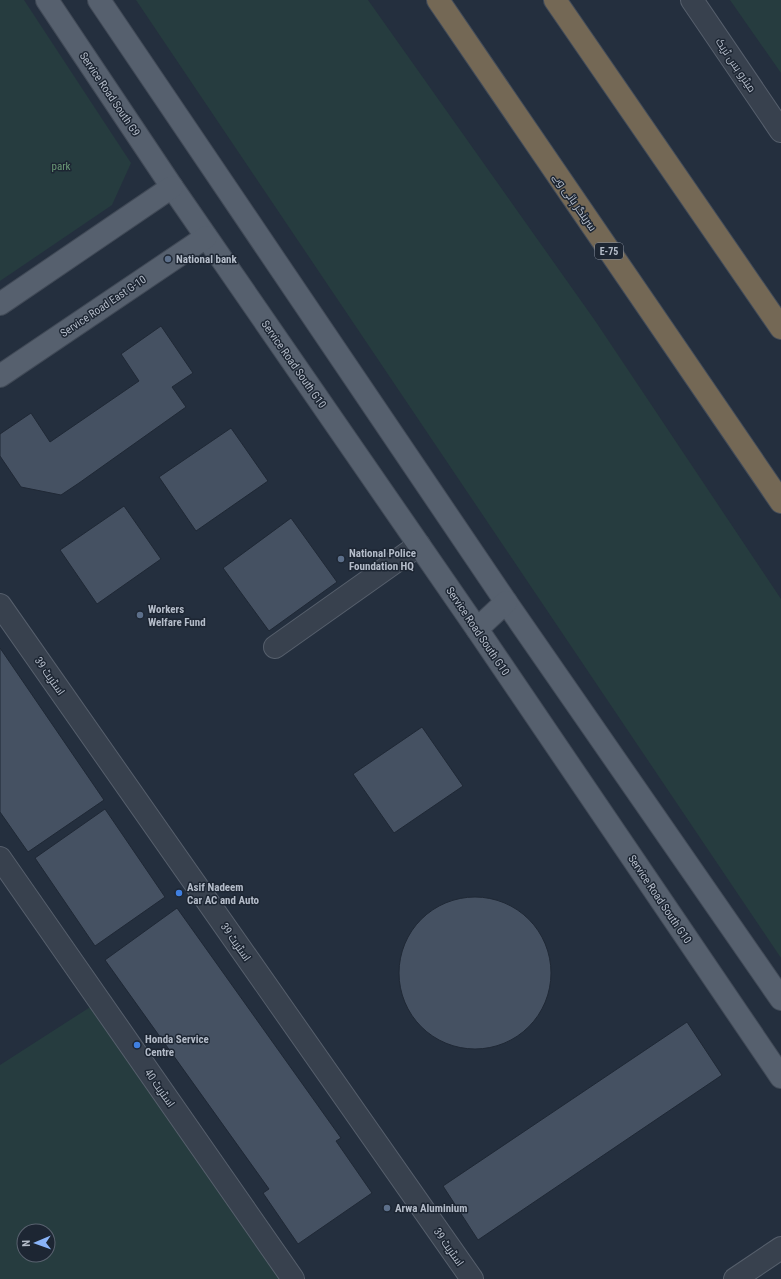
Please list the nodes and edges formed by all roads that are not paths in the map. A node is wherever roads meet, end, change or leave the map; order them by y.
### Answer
1 (47, 0) edge
2 (99, 0) edge
3 (438, 0) edge
4 (555, 0) edge
5 (692, 0) edge
6 (781, 131) edge
7 (172, 187) junction
8 (206, 237) junction
9 (0, 304) edge
10 (781, 328) edge
11 (0, 376) edge
12 (781, 502) edge
13 (419, 545) junction
14 (506, 602) junction
15 (0, 605) edge
16 (477, 629) junction
17 (275, 647) dead end
18 (0, 858) edge
19 (781, 999) edge
20 (781, 1077) edge
21 (781, 1248) edge
22 (293, 1279) edge
23 (472, 1279) edge
24 (735, 1279) edge

1 - 7 main road, Service Road South G9
2 - 14 main road
3 - 12 highway, سرینگر ہائی وے / E-75
4 - 10 highway
5 - 6 street, میٹرو بس ٹریک
7 - 8 main road, Service Road South G10
7 - 9 main road
8 - 11 main road, Service Road East G-10
8 - 13 main road, Service Road South G10
13 - 16 main road, Service Road South G10
13 - 17 street
14 - 16 main road
14 - 19 main road
15 - 23 street, اسٹریٹ 39
16 - 20 main road, Service Road South G10
18 - 22 street, اسٹریٹ 40
21 - 24 street

